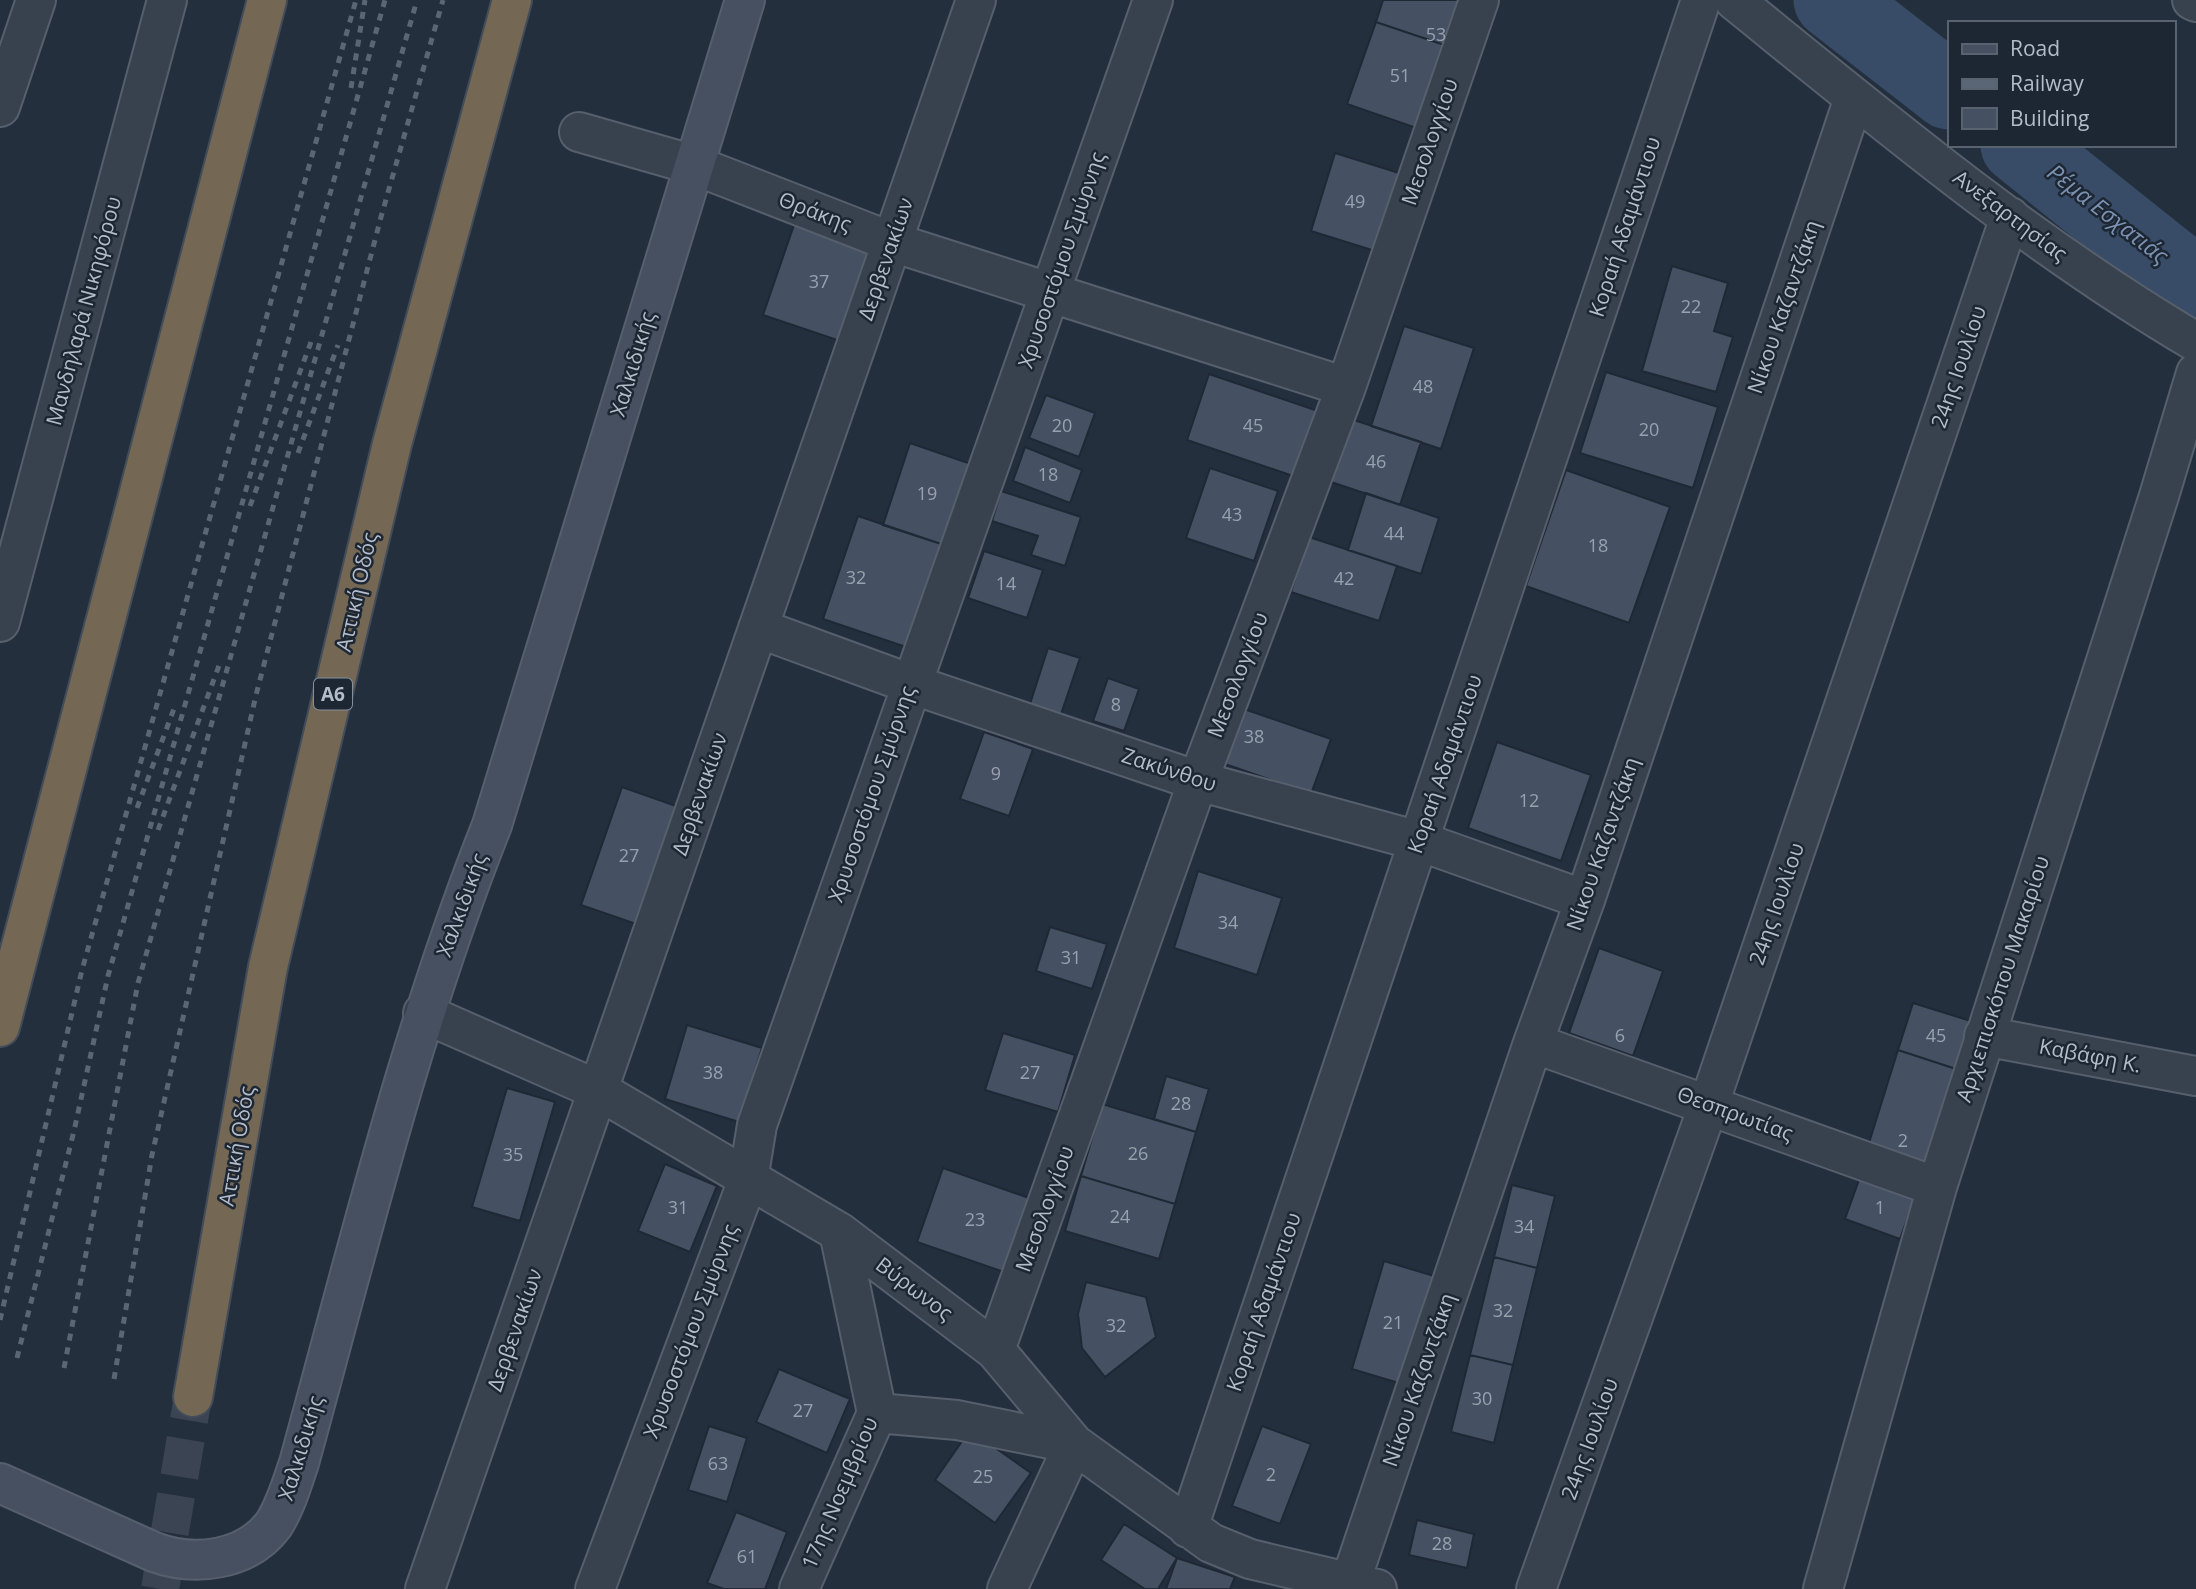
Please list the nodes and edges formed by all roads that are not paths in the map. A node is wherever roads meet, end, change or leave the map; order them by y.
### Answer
1 (36, 0) edge
2 (167, 0) edge
3 (267, 0) edge
4 (512, 0) edge
5 (745, 0) edge
6 (976, 0) edge
7 (1153, 0) edge
8 (1479, 0) edge
9 (1701, 0) edge
10 (1734, 0) edge
11 (1854, 97) junction
12 (0, 107) edge
13 (579, 132) dead end
14 (694, 165) junction
15 (2010, 217) junction
16 (892, 242) junction
17 (1050, 294) junction
18 (2196, 342) edge
19 (2196, 373) edge
20 (1346, 387) junction
21 (0, 622) edge
22 (758, 628) junction
23 (911, 684) junction
24 (1198, 781) junction
25 (1419, 841) junction
26 (1585, 900) junction
27 (423, 1013) junction
28 (0, 1027) edge
29 (1984, 1036) junction
30 (1533, 1043) junction
31 (2196, 1076) edge
32 (598, 1090) junction
33 (1709, 1104) junction
34 (748, 1180) junction
35 (1937, 1187) junction
36 (839, 1232) junction
37 (995, 1350) junction
38 (193, 1396) tunnel mouth
39 (877, 1413) junction
40 (1074, 1444) junction
41 (0, 1483) edge
42 (1188, 1528) junction
43 (1358, 1587) edge
44 (425, 1589) edge
45 (595, 1589) edge
46 (799, 1589) edge
47 (1007, 1589) edge
48 (1536, 1589) edge
49 (1823, 1589) edge

1 - 12 street
2 - 21 street, Μανδηλαρά Νικηφόρου
3 - 28 highway
4 - 38 highway, Αττική Οδός / Α6
5 - 14 street, Χαλκιδικής
6 - 16 street, Δερβενακίων
7 - 17 street, Χρυσοστόμου Σμύρνης
8 - 20 street, Μεσολογγίου
9 - 25 street, Κοραή Αδαμάντιου
10 - 11 street, Ανεξαρτησίας
11 - 15 street, Ανεξαρτησίας
11 - 26 street, Νίκου Καζαντζάκη
13 - 14 street, Θράκης
14 - 16 street, Θράκης
14 - 27 street, Χαλκιδικής
15 - 18 street, Ανεξαρτησίας
15 - 33 street, 24ης Ιουλίου
16 - 17 street, Θράκης
16 - 22 street, Δερβενακίων
17 - 20 street, Θράκης
17 - 23 street, Χρυσοστόμου Σμύρνης
19 - 29 street, Αρχιεπισκόπου Μακαρίου
20 - 24 street, Μεσολογγίου
22 - 23 street, Ζακύνθου
22 - 32 street, Δερβενακίων
23 - 24 street, Ζακύνθου
23 - 34 street, Χρυσοστόμου Σμύρνης
24 - 25 street, Ζακύνθου
24 - 37 street, Μεσολογγίου
25 - 26 street, Ζακύνθου
25 - 42 street, Κοραή Αδαμάντιου
26 - 30 street, Νίκου Καζαντζάκη
27 - 32 street, Βύρωνος
27 - 41 street, Χαλκιδικής
29 - 31 street, Καβάφη Κ.
29 - 35 street, Αρχιεπισκόπου Μακαρίου
30 - 33 street, Θεσπρωτίας
30 - 43 street, Νίκου Καζαντζάκη
32 - 34 street, Βύρωνος
32 - 44 street, Δερβενακίων
33 - 35 street, Θεσπρωτίας
33 - 48 street, 24ης Ιουλίου
34 - 36 street, Βύρωνος
34 - 45 street, Χρυσοστόμου Σμύρνης
35 - 49 street, Αρχιεπισκόπου Μακαρίου
36 - 37 street, Βύρωνος
36 - 39 street, 17ης Νοεμβρίου
37 - 40 street, Βύρωνος
39 - 40 street
39 - 46 street, 17ης Νοεμβρίου
40 - 42 street, Βύρωνος
40 - 47 street
42 - 43 street, Βύρωνος

